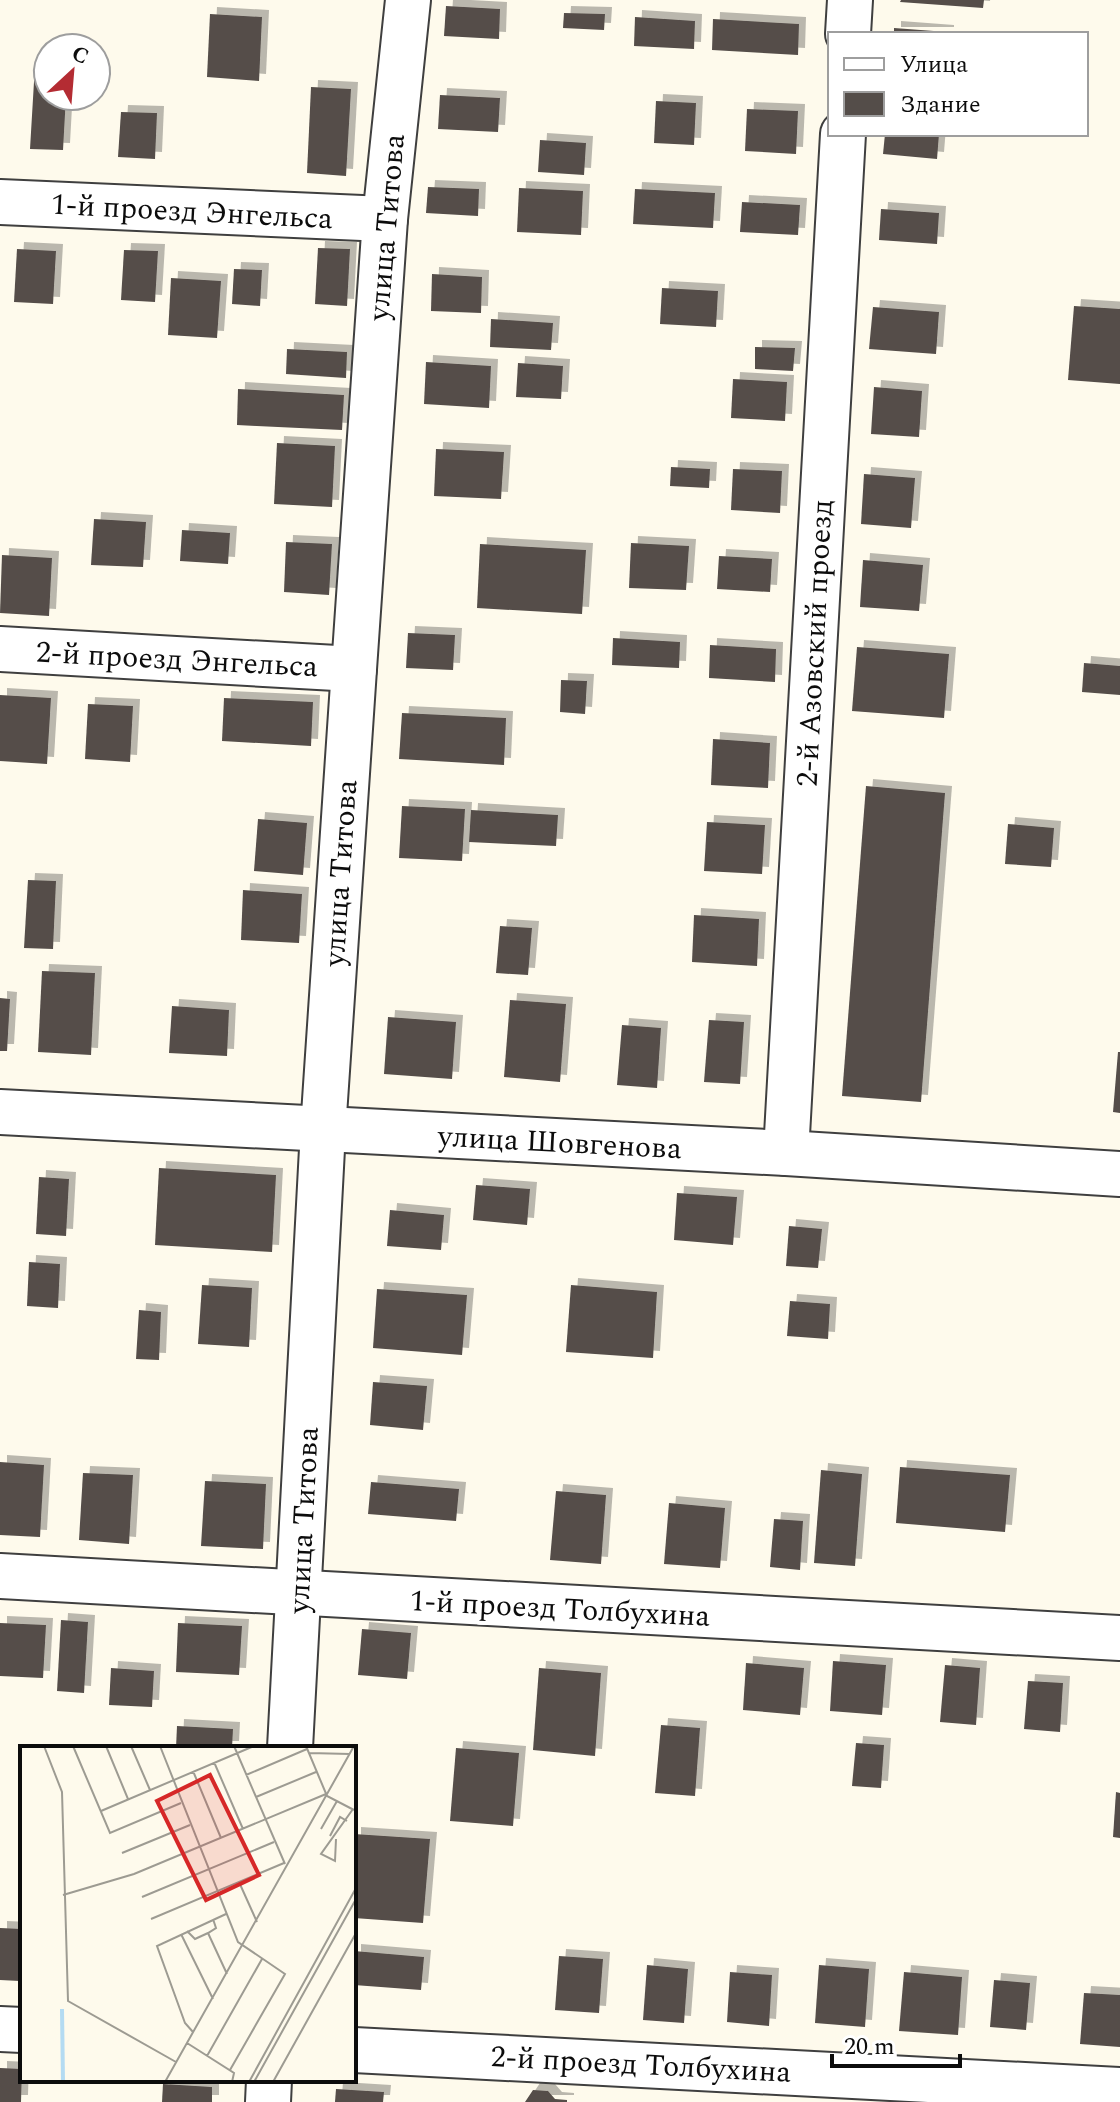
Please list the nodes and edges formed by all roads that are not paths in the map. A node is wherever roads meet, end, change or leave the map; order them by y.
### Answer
1 (408, 0) edge
2 (850, 0) edge
3 (848, 32) edge
4 (843, 136) edge
5 (0, 202) edge
6 (385, 219) junction
7 (0, 649) edge
8 (354, 669) junction
9 (0, 1112) edge
10 (323, 1130) junction
11 (786, 1153) junction
12 (1120, 1174) edge
13 (0, 1576) edge
14 (299, 1594) junction
15 (1120, 1638) edge
16 (290, 1746) edge
17 (0, 2029) edge
18 (20, 2030) edge
19 (356, 2050) edge
20 (269, 2082) edge
21 (722, 2085) edge
22 (1120, 2090) edge
23 (268, 2102) edge

1 - 6 street, улица Титова
2 - 3 street
4 - 11 street, 2-й Азовский проезд
5 - 6 street, 1-й проезд Энгельса
6 - 8 street, улица Титова
7 - 8 street, 2-й проезд Энгельса
8 - 10 street, улица Титова
9 - 10 street, улица Шовгенова
10 - 11 street, улица Шовгенова
10 - 14 street, улица Титова
11 - 12 street, улица Шовгенова
13 - 14 street, 1-й проезд Толбухина
14 - 15 street, 1-й проезд Толбухина
14 - 16 street, улица Титова
17 - 18 street
19 - 21 street, 2-й проезд Толбухина
20 - 23 street
21 - 22 street, 2-й проезд Толбухина

